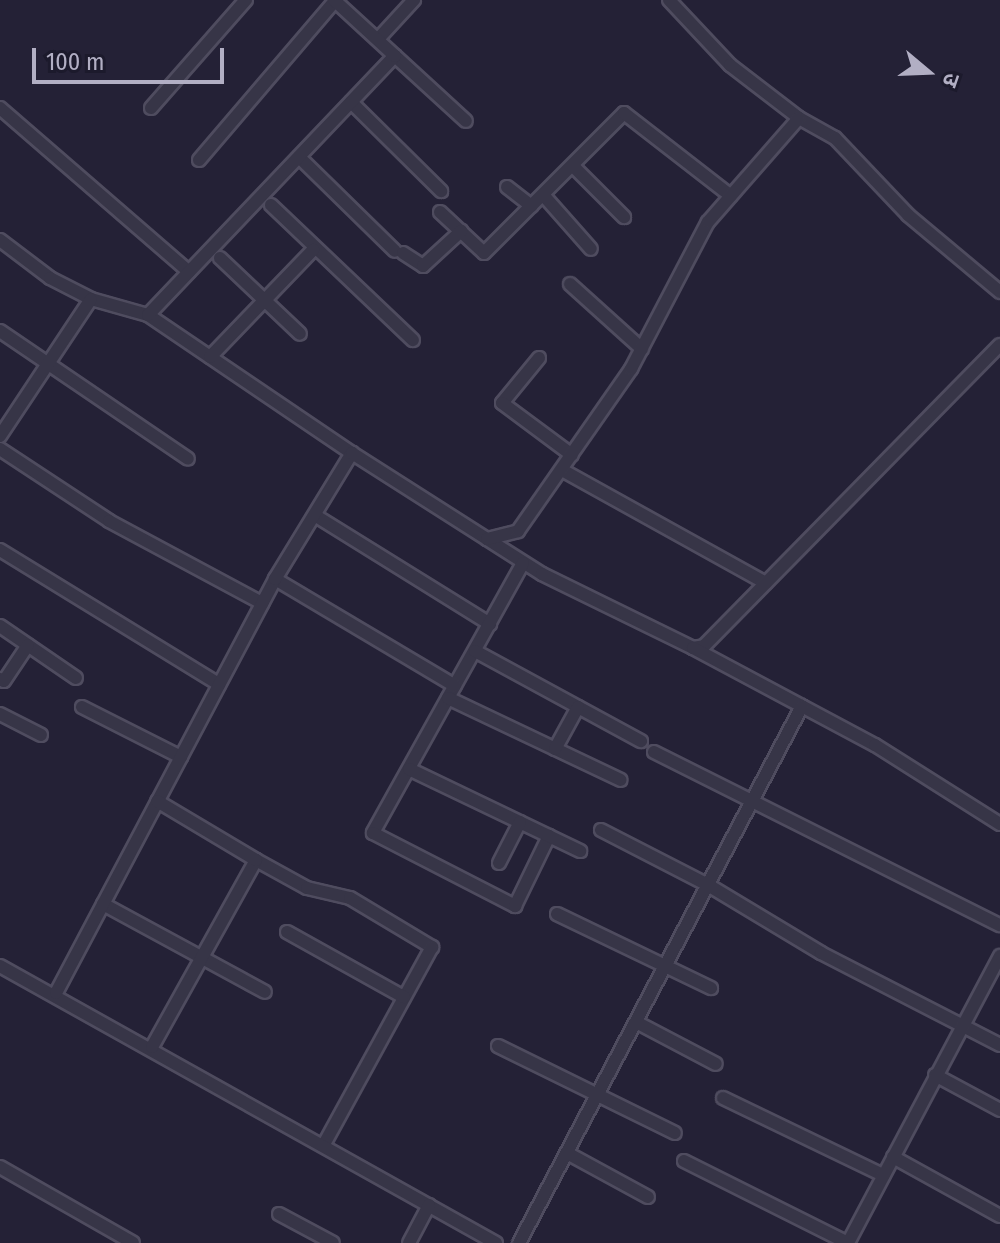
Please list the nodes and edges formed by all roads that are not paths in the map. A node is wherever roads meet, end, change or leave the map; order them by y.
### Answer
1 (246, 0) edge
2 (334, 0) edge
3 (414, 0) edge
4 (669, 0) edge
5 (379, 38) junction
6 (395, 56) junction
7 (351, 102) junction
8 (0, 108) edge
9 (151, 108) dead end
10 (799, 118) junction
11 (466, 121) dead end
12 (299, 157) junction
13 (199, 160) dead end
14 (574, 167) junction
15 (507, 187) dead end
16 (441, 191) dead end
17 (731, 196) junction
18 (545, 197) junction
19 (271, 205) dead end
20 (531, 206) junction
21 (440, 212) dead end
22 (624, 217) dead end
23 (461, 231) junction
24 (0, 240) edge
25 (591, 249) dead end
26 (313, 250) junction
27 (220, 258) dead end
28 (189, 272) junction
29 (570, 284) dead end
30 (1000, 292) edge
31 (91, 299) junction
32 (265, 300) junction
33 (148, 315) junction
34 (0, 331) edge
35 (300, 334) dead end
36 (413, 340) dead end
37 (1000, 345) edge
38 (642, 349) junction
39 (210, 357) junction
40 (539, 358) dead end
41 (48, 365) junction
42 (0, 436) edge
43 (0, 449) edge
44 (352, 453) junction
45 (572, 455) junction
46 (188, 459) dead end
47 (562, 470) junction
48 (316, 516) junction
49 (487, 539) junction
50 (0, 550) edge
51 (523, 563) junction
52 (275, 579) junction
53 (766, 583) junction
54 (262, 603) junction
55 (490, 624) junction
56 (0, 626) edge
57 (28, 645) junction
58 (693, 648) junction
59 (475, 651) junction
60 (76, 678) dead end
61 (0, 679) edge
62 (219, 684) junction
63 (455, 686) junction
64 (448, 698) junction
65 (802, 706) junction
66 (82, 707) dead end
67 (578, 707) junction
68 (0, 714) edge
69 (41, 735) dead end
70 (641, 741) dead end
71 (555, 749) junction
72 (654, 752) dead end
73 (181, 757) junction
74 (409, 769) junction
75 (621, 780) dead end
76 (157, 801) junction
77 (751, 802) junction
78 (520, 822) junction
79 (1000, 824) edge
80 (601, 830) dead end
81 (549, 836) junction
82 (580, 851) dead end
83 (256, 860) junction
84 (499, 863) dead end
85 (708, 885) junction
86 (103, 904) junction
87 (557, 914) dead end
88 (1000, 925) edge
89 (287, 932) dead end
90 (1000, 956) edge
91 (200, 957) junction
92 (666, 964) junction
93 (0, 966) edge
94 (711, 988) dead end
95 (265, 992) dead end
96 (56, 993) junction
97 (404, 997) junction
98 (636, 1022) junction
99 (962, 1023) junction
100 (1000, 1045) edge
101 (498, 1046) dead end
102 (152, 1047) junction
103 (716, 1064) dead end
104 (935, 1075) junction
105 (597, 1095) junction
106 (723, 1098) dead end
107 (1000, 1110) edge
108 (675, 1133) dead end
109 (324, 1144) junction
110 (567, 1153) junction
111 (893, 1157) junction
112 (684, 1161) dead end
113 (0, 1167) edge
114 (883, 1175) junction
115 (648, 1197) dead end
116 (429, 1205) junction
117 (279, 1214) dead end
118 (1000, 1216) edge
119 (852, 1241) edge
120 (133, 1243) edge
121 (333, 1243) edge
122 (409, 1243) edge
123 (496, 1243) edge
124 (519, 1243) edge

1 - 9 street
2 - 5 street
2 - 13 street
3 - 5 street
4 - 10 street
5 - 6 street
6 - 7 street
6 - 11 street
7 - 12 street
7 - 16 street
8 - 28 street
10 - 17 street
10 - 30 street
12 - 23 street
12 - 28 street
14 - 17 street
14 - 18 street
14 - 22 street
15 - 20 street
17 - 38 street
18 - 20 street
18 - 25 street
19 - 26 street
20 - 23 street
21 - 23 street
24 - 31 street
26 - 32 street
26 - 36 street
27 - 32 street
28 - 33 street
29 - 38 street
31 - 33 street
31 - 41 street
32 - 35 street
32 - 39 street
33 - 39 street
34 - 41 street
37 - 53 street
38 - 45 street
39 - 44 street
40 - 45 street
41 - 42 street
41 - 46 street
43 - 54 street
44 - 48 street
44 - 49 street
45 - 47 street
47 - 49 street
47 - 53 street
48 - 52 street
48 - 55 street
49 - 51 street
50 - 62 street
51 - 55 street
51 - 58 street
52 - 54 street
52 - 63 street
53 - 58 street
54 - 62 street
55 - 59 street
56 - 57 street
57 - 60 street
57 - 61 street
58 - 65 street
59 - 63 street
59 - 67 street
62 - 73 street
63 - 64 street
64 - 71 street
64 - 74 street
65 - 77 street
65 - 79 street
66 - 73 street
67 - 70 street
67 - 71 street
68 - 69 street
71 - 75 street
72 - 77 street
73 - 76 street
74 - 78 street
74 - 81 street
76 - 83 street
76 - 86 street
77 - 85 street
77 - 88 street
78 - 81 street
78 - 84 street
80 - 85 street
81 - 82 street
83 - 91 street
83 - 97 street
85 - 92 street
85 - 99 street
86 - 91 street
86 - 96 street
87 - 92 street
89 - 97 street
90 - 99 street
91 - 95 street
91 - 102 street
92 - 94 street
92 - 98 street
93 - 96 street
96 - 102 street
97 - 109 street
98 - 103 street
98 - 105 street
99 - 100 street
99 - 104 street
101 - 105 street
102 - 109 street
104 - 107 street
104 - 111 street
105 - 108 street
105 - 110 street
106 - 114 street
109 - 116 street
110 - 115 street
110 - 124 street
111 - 114 street
111 - 118 street
112 - 119 street
113 - 120 street
114 - 119 street
116 - 122 street
116 - 123 street
117 - 121 street

